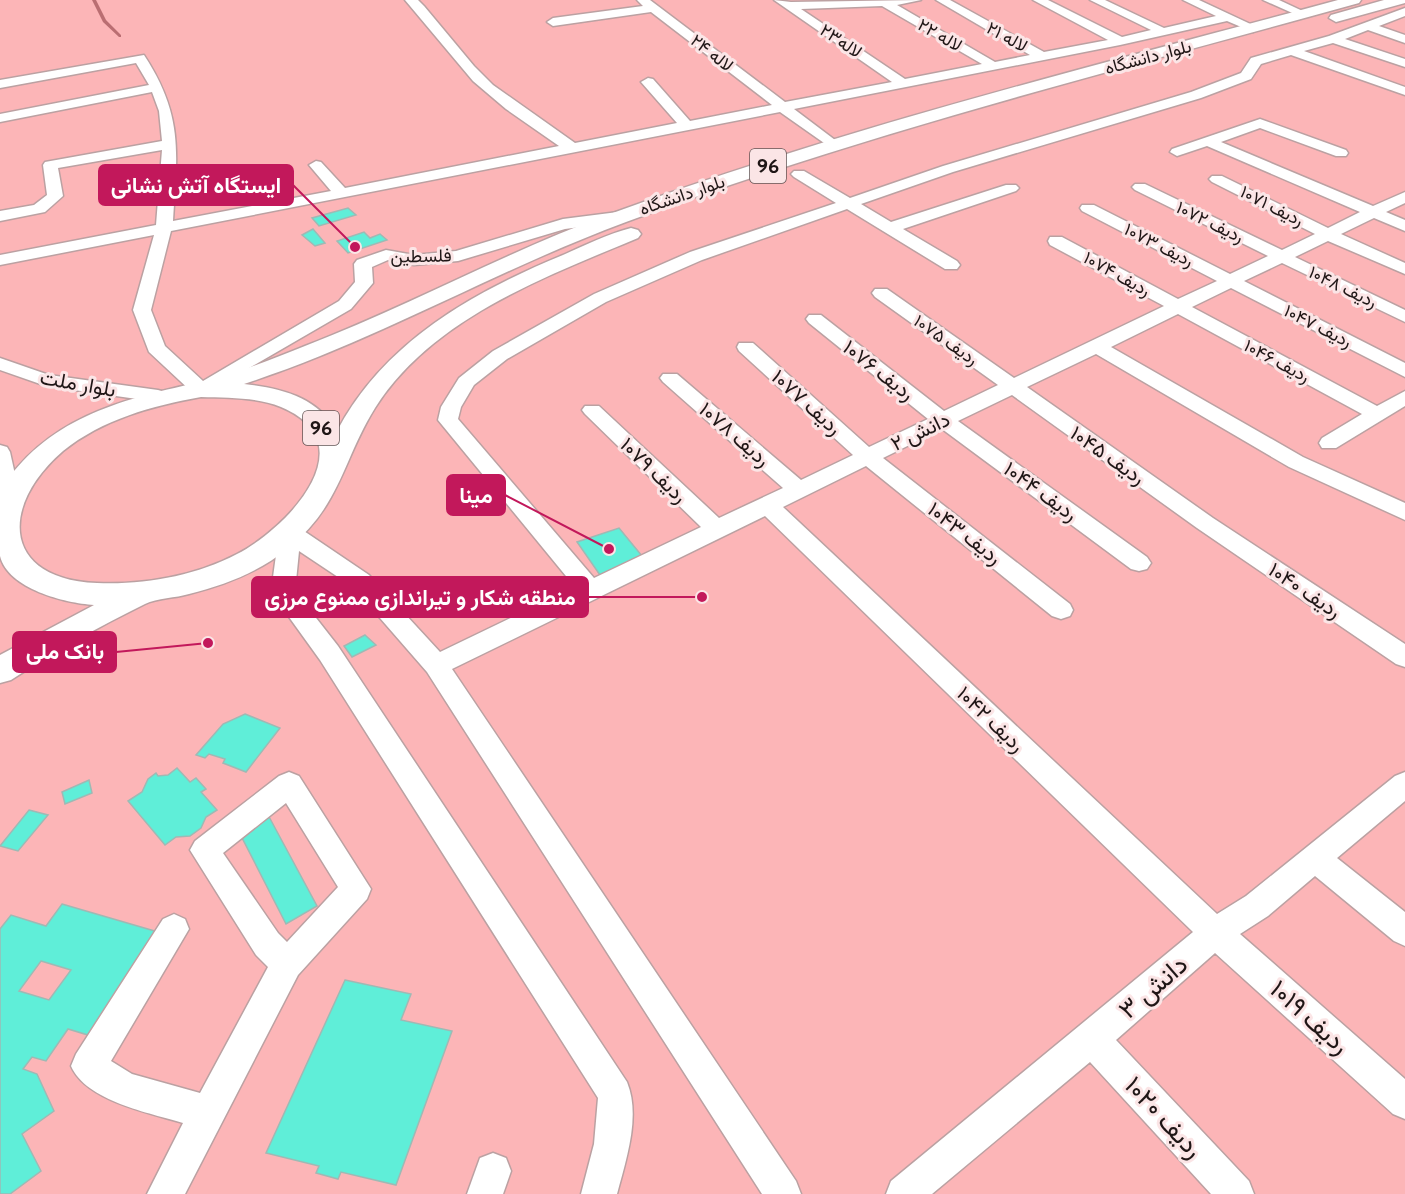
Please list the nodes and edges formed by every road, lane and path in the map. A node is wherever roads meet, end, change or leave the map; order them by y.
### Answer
1 (411, 0) edge
2 (915, 0) edge
3 (942, 0) edge
4 (1039, 0) edge
5 (1096, 0) edge
6 (1189, 0) edge
7 (1269, 0) edge
8 (1352, 0) edge
9 (784, 3) edge
10 (648, 4) edge
11 (886, 4) junction
12 (1402, 10) edge
13 (1303, 14) junction
14 (1228, 17) junction
15 (553, 22) dead end
16 (1366, 26) junction
17 (1254, 28) junction
18 (1164, 32) junction
19 (1333, 39) junction
20 (1405, 39) edge
21 (1120, 41) junction
22 (1291, 51) junction
23 (1042, 57) junction
24 (1405, 63) edge
25 (994, 66) junction
26 (648, 82) dead end
27 (901, 82) junction
28 (0, 84) edge
29 (157, 87) junction
30 (1405, 91) edge
31 (780, 106) junction
32 (0, 118) edge
33 (686, 125) junction
34 (1207, 141) junction
35 (170, 144) junction
36 (834, 146) junction
37 (572, 148) junction
38 (1177, 152) dead end
39 (1341, 153) dead end
40 (316, 165) dead end
41 (799, 174) junction
42 (1217, 179) dead end
43 (1140, 187) dead end
44 (1011, 188) dead end
45 (341, 193) junction
46 (1405, 197) edge
47 (847, 204) junction
48 (1088, 208) dead end
49 (1373, 212) junction
50 (0, 216) edge
51 (618, 217) junction
52 (1405, 226) edge
53 (164, 228) junction
54 (887, 229) junction
55 (1327, 234) junction
56 (1056, 241) dead end
57 (1281, 256) junction
58 (0, 260) edge
59 (951, 265) dead end
60 (1405, 269) edge
61 (1230, 281) junction
62 (881, 293) dead end
63 (1177, 307) junction
64 (1405, 317) edge
65 (815, 320) dead end
66 (1096, 346) junction
67 (746, 347) dead end
68 (0, 364) edge
69 (1405, 371) edge
70 (670, 378) dead end
71 (1012, 387) junction
72 (201, 390) junction
73 (158, 396) junction
74 (1405, 398) edge
75 (592, 410) dead end
76 (1377, 414) junction
77 (943, 420) junction
78 (1329, 443) dead end
79 (0, 452) edge
80 (868, 456) junction
81 (332, 468) junction
82 (799, 490) junction
83 (9, 497) junction
84 (767, 505) junction
85 (1405, 512) edge
86 (1205, 523) joint
87 (717, 529) junction
88 (1, 530) edge
89 (290, 533) junction
90 (1139, 563) dead end
91 (591, 590) junction
92 (137, 595) junction
93 (1061, 610) dead end
94 (1405, 657) edge
95 (436, 665) junction
96 (0, 671) edge
97 (1402, 792) edge
98 (1316, 858) junction
99 (174, 929) dead end
100 (1405, 932) edge
101 (1215, 933) junction
102 (287, 964) junction
103 (1092, 1040) junction
104 (1405, 1102) edge
105 (208, 1113) junction
106 (165, 1194) edge
107 (598, 1194) edge
108 (783, 1194) edge
109 (904, 1194) edge
110 (1236, 1194) edge

1 - 37 street
2 - 11 street
3 - 23 street, لاله ۲۱
4 - 21 street
5 - 18 street
6 - 14 street
7 - 13 street
8 - 13 main road, بلوار دانشگاه / 96
9 - 11 street
9 - 27 street, لاله۲۳
10 - 15 street
10 - 31 street, لاله ۲۴
11 - 25 street, لاله ۲۲
12 - 16 street
12 - 41 main road, بلوار دانشگاه / 96
13 - 17 main road, بلوار دانشگاه / 96
14 - 17 street
14 - 18 street
16 - 19 street
16 - 20 street
17 - 36 main road, بلوار دانشگاه / 96
18 - 21 street
19 - 22 street
19 - 24 street
21 - 23 street
22 - 30 street
22 - 47 street
23 - 25 street
25 - 27 street
26 - 33 street
27 - 31 street
28 - 29 street
29 - 32 street
29 - 35 street
31 - 33 street
31 - 36 street, لاله ۲۴
33 - 37 street
34 - 38 street
34 - 39 street
34 - 49 street
35 - 50 street
35 - 53 street
36 - 51 main road, بلوار دانشگاه / 96
37 - 45 street
40 - 45 street
41 - 47 street
41 - 81 main road, بلوار دانشگاه / 96
42 - 55 street, ردیف ۱۰۷۱
43 - 57 street, ردیف ۱۰۷۲
44 - 54 street
45 - 53 street
46 - 49 street, دانش ۲
47 - 54 street
47 - 91 street
48 - 61 street, ردیف ۱۰۷۳
49 - 52 street
49 - 55 street, دانش ۲
51 - 72 main road, بلوار دانشگاه / 96
51 - 72 street, فلسطین
53 - 58 street
53 - 72 street
54 - 59 street
55 - 57 street, دانش ۲
55 - 60 street, ردیف ۱۰۷۱
56 - 63 street, ردیف ۱۰۷۴
57 - 61 street, دانش ۲
57 - 64 street, ردیف ۱۰۴۸
61 - 63 street, دانش ۲
61 - 69 street, ردیف ۱۰۴۷
62 - 71 street, ردیف ۱۰۷۵
63 - 66 street, دانش ۲
63 - 76 street, ردیف ۱۰۴۶
65 - 77 street, ردیف ۱۰۷۶
66 - 71 street, دانش ۲
66 - 85 street
67 - 80 street, ردیف ۱۰۷۷
68 - 73 street, بلوار ملت
70 - 82 street, ردیف ۱۰۷۸
71 - 77 street, دانش ۲
71 - 86 street, ردیف ۱۰۴۵
72 - 73 main road, 96
72 - 81 main road, 96
73 - 83 main road, 96
74 - 76 street
75 - 87 street, ردیف ۱۰۷۹
76 - 78 street
77 - 80 street, دانش ۲
77 - 90 street, ردیف ۱۰۴۴
79 - 83 street
80 - 82 street, دانش ۲
80 - 93 street, ردیف ۱۰۴۳
81 - 89 main road, 96
82 - 84 street, دانش ۲
83 - 88 main road, 96
84 - 87 street, دانش ۲
84 - 101 street, ردیف ۱۰۴۲
86 - 94 street, ردیف ۱۰۴۰
87 - 91 street, دانش ۲
88 - 92 main road, 96
89 - 92 main road, 96
89 - 95 street
89 - 107 street
91 - 95 street, دانش ۲
92 - 96 main road, 96
95 - 108 street
97 - 98 street, دانش ۳
98 - 100 street
98 - 101 street, دانش ۳
99 - 105 street
101 - 103 street, دانش ۳
101 - 104 street, ردیف ۱۰۱۹
102 - 102 street
102 - 105 street
103 - 109 street, دانش ۳
103 - 110 street, ردیف ۱۰۲۰
105 - 106 street

